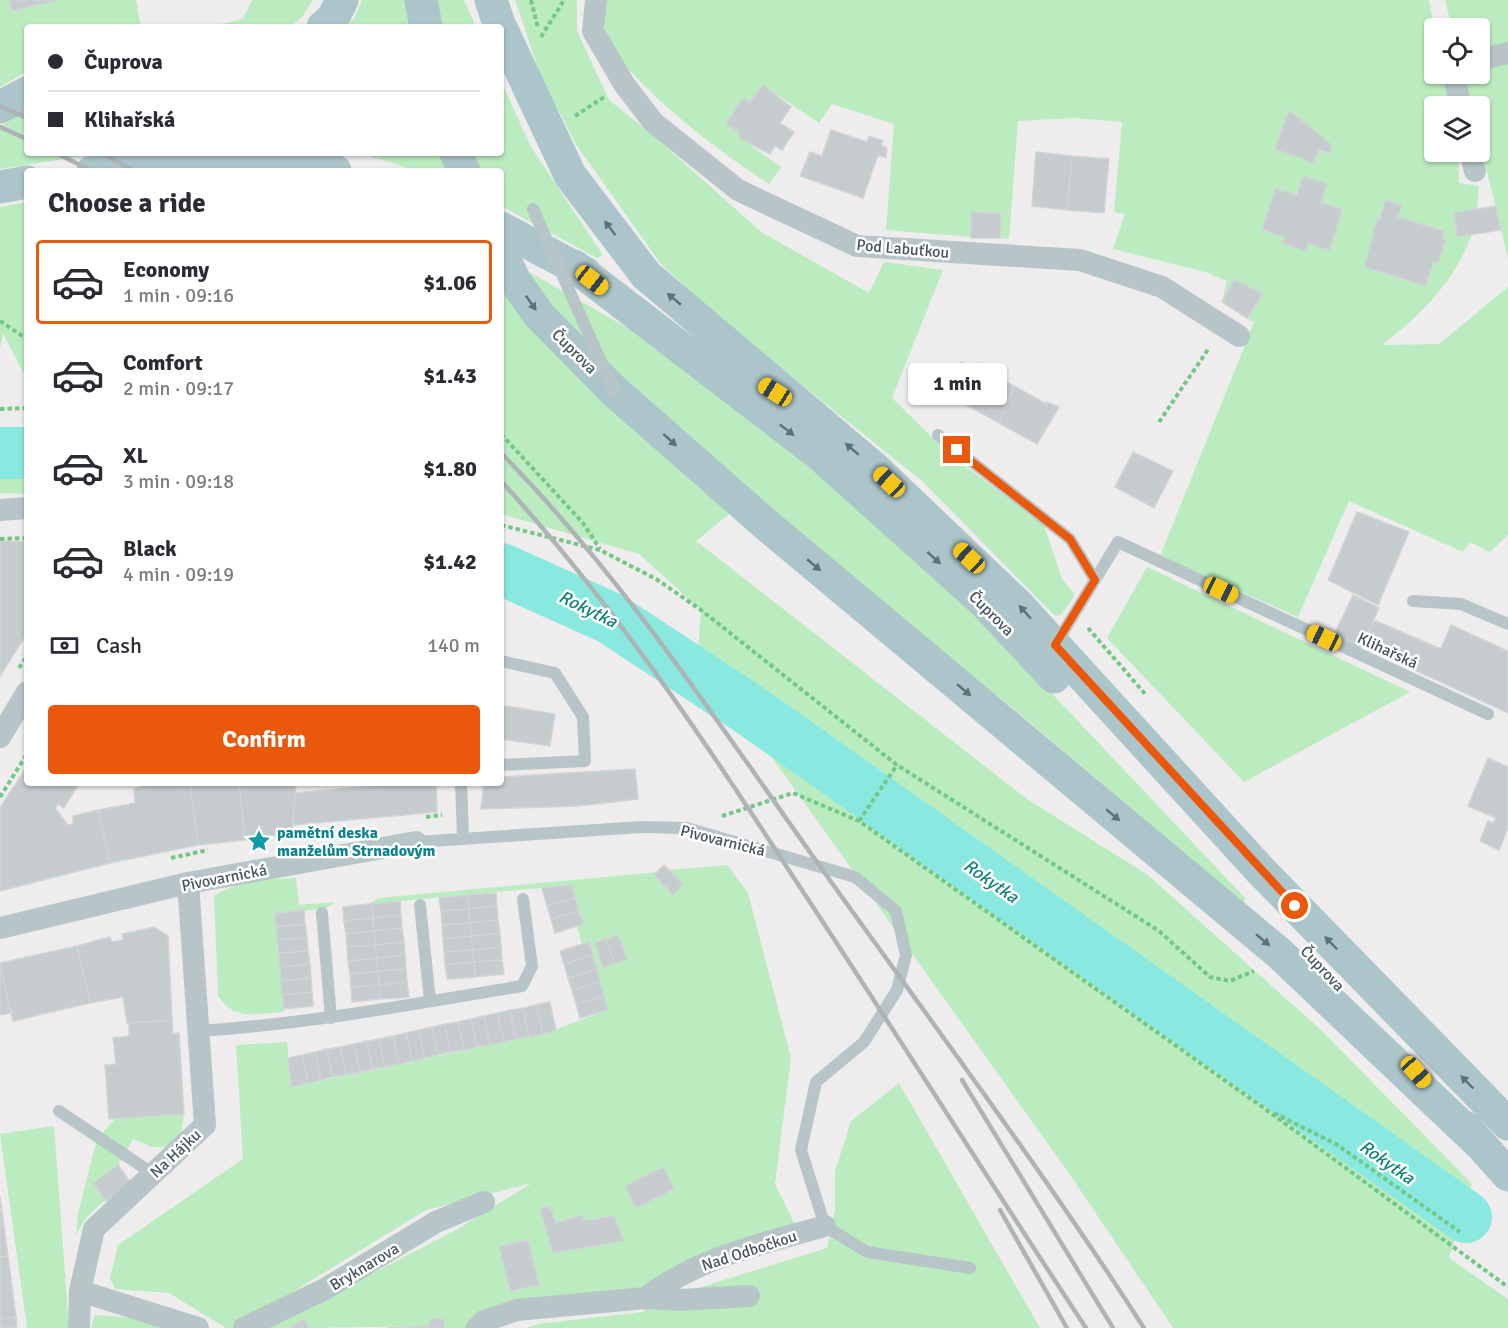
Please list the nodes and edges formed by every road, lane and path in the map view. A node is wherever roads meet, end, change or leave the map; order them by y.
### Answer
1 (342, 0) edge
2 (422, 0) edge
3 (491, 0) edge
4 (564, 0) edge
5 (596, 0) edge
6 (326, 24) edge
7 (426, 24) edge
8 (500, 24) edge
9 (504, 36) edge
10 (540, 38) dead end
11 (1508, 53) edge
12 (1490, 57) edge
13 (624, 84) junction
14 (24, 95) edge
15 (0, 107) edge
16 (574, 116) dead end
17 (113, 168) edge
18 (300, 168) edge
19 (24, 183) edge
20 (0, 187) edge
21 (533, 209) dead end
22 (504, 230) edge
23 (504, 259) edge
24 (574, 266) junction
25 (0, 321) edge
26 (1231, 331) joint
27 (24, 337) edge
28 (614, 391) junction
29 (0, 408) edge
30 (24, 408) edge
31 (816, 417) junction
32 (1159, 422) dead end
33 (938, 435) dead end
34 (504, 437) edge
35 (24, 508) edge
36 (0, 510) edge
37 (504, 526) edge
38 (24, 538) edge
39 (0, 539) edge
40 (600, 550) junction
41 (1095, 580) junction
42 (1413, 601) dead end
43 (1508, 624) edge
44 (1055, 645) junction
45 (504, 662) edge
46 (24, 697) edge
47 (1488, 714) dead end
48 (0, 737) edge
49 (24, 759) edge
50 (504, 765) edge
51 (897, 765) junction
52 (461, 786) edge
53 (0, 797) edge
54 (859, 821) junction
55 (687, 828) junction
56 (463, 837) junction
57 (416, 842) joint
58 (188, 883) junction
59 (523, 899) dead end
60 (420, 905) dead end
61 (322, 913) dead end
62 (0, 928) edge
63 (1279, 953) junction
64 (430, 1001) junction
65 (331, 1018) junction
66 (198, 1031) junction
67 (59, 1111) dead end
68 (1268, 1111) junction
69 (1508, 1124) edge
70 (1479, 1143) junction
71 (152, 1173) junction
72 (1508, 1175) edge
73 (484, 1202) dead end
74 (825, 1226) junction
75 (1460, 1232) dead end
76 (970, 1268) dead end
77 (1508, 1287) edge
78 (80, 1291) junction
79 (749, 1296) dead end
80 (645, 1298) junction
81 (79, 1328) edge
82 (198, 1328) edge
83 (244, 1328) edge
84 (477, 1328) edge

1 - 6 main road
2 - 7 main road
3 - 8 main road, Čuprova
4 - 10 path
5 - 13 street, Pod Labuťkou
31 -> 9 main road, Čuprova
11 - 12 street
13 - 16 path
13 - 26 street, Pod Labuťkou
14 - 15 main road
17 - 18 main road
19 - 20 main road
21 - 28 lane, bridge
22 - 24 main road
23 -> 28 main road, Čuprova
24 - 31 main road, Čuprova
24 -> 70 main road, Čuprova
25 - 27 path
26 - 32 path
28 -> 63 main road, Čuprova
29 - 30 path
44 -> 31 main road, Čuprova
33 - 41 lane
34 - 40 path
35 - 36 street
37 - 40 path
38 - 39 path
40 - 51 path
41 - 44 lane, Klihařská
41 - 47 lane, Klihařská
42 - 43 lane
69 -> 44 main road, Čuprova
45 - 50 lane
46 - 48 street
49 - 53 path
51 - 54 path
51 - 63 path
52 - 56 lane
54 - 55 path
54 - 68 path
55 - 56 lane, Pivovarnická
55 - 74 lane, Pivovarnická
56 - 57 lane, Pivovarnická
57 - 58 street, Pivovarnická
58 - 62 street, Pivovarnická
58 - 66 street, Na Hájku
59 - 64 lane
60 - 64 lane
61 - 65 lane
63 - 70 main road, Čuprova
64 - 65 lane
65 - 66 lane
66 - 71 street, Na Hájku
67 - 71 lane
68 - 75 path
68 - 77 path
70 - 72 main road, Čuprova
71 - 78 street, Na Hájku
73 - 83 street, Bryknarova
74 - 76 lane
74 - 80 street, Nad Odbočkou
78 - 81 street, Na Hájku
78 - 82 street
79 - 80 street, Nad Odbočkou
80 - 84 street, Nad Odbočkou

